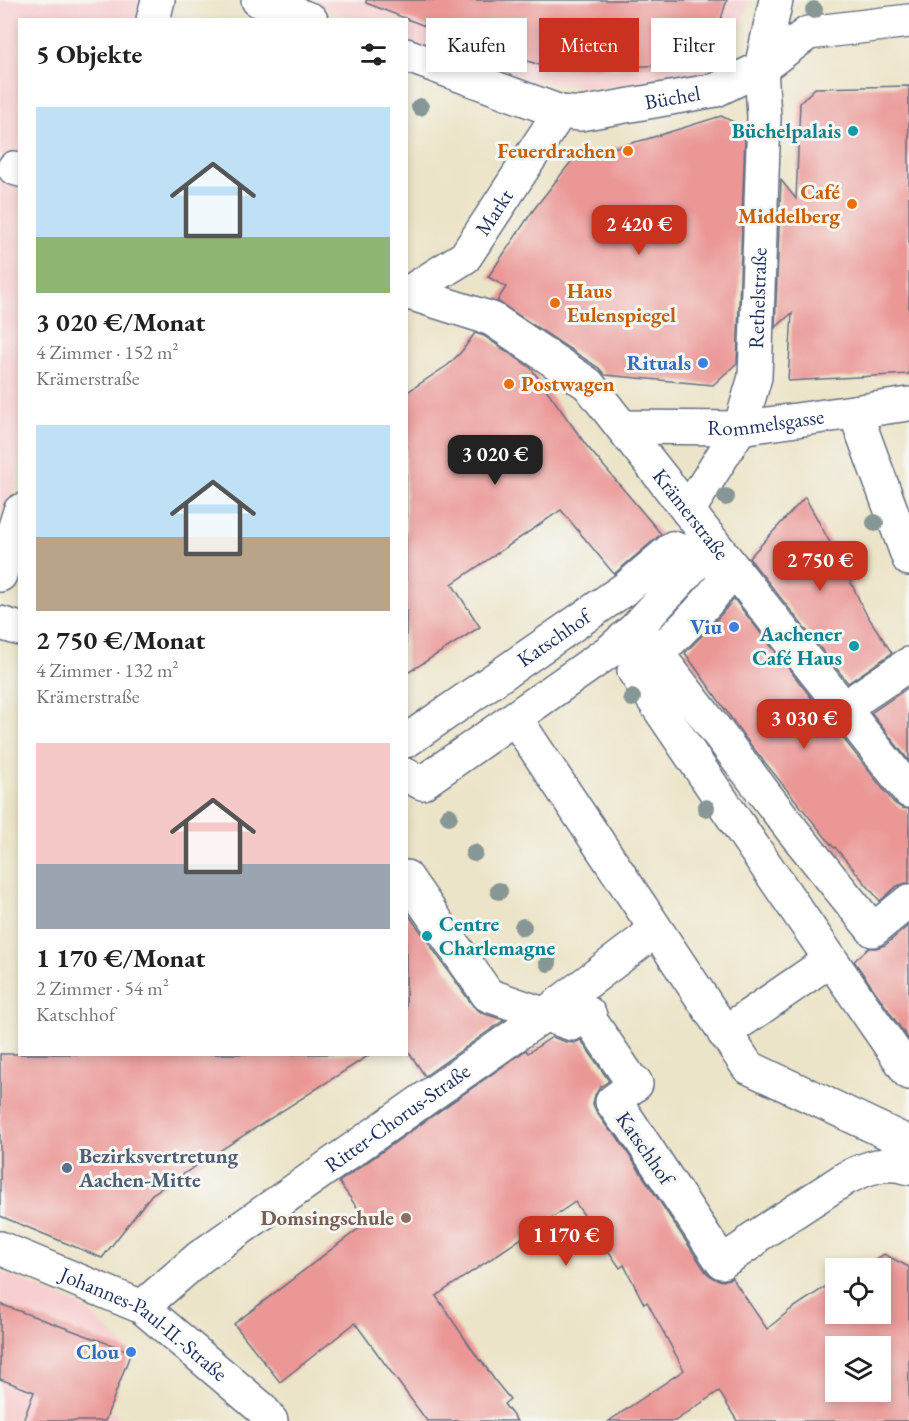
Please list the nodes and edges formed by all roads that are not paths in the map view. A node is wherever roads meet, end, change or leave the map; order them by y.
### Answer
1 (158, 0) edge
2 (258, 0) edge
3 (776, 0) edge
4 (872, 0) edge
5 (154, 18) edge
6 (306, 18) edge
7 (909, 20) edge
8 (408, 56) edge
9 (761, 68) junction
10 (570, 113) junction
11 (408, 292) edge
12 (408, 293) edge
13 (492, 319) joint
14 (909, 404) edge
15 (855, 412) junction
16 (622, 427) junction
17 (740, 428) junction
18 (688, 511) junction
19 (17, 528) edge
20 (707, 549) junction
21 (909, 559) edge
22 (733, 569) junction
23 (0, 575) edge
24 (0, 623) edge
25 (637, 627) junction
26 (18, 628) edge
27 (658, 653) junction
28 (909, 664) edge
29 (846, 711) junction
30 (515, 718) junction
31 (408, 740) edge
32 (408, 776) edge
33 (909, 791) edge
34 (408, 880) edge
35 (909, 901) edge
36 (656, 930) junction
37 (873, 930) junction
38 (826, 962) junction
39 (544, 1015) junction
40 (724, 1033) junction
41 (909, 1073) edge
42 (909, 1143) edge
43 (909, 1168) edge
44 (0, 1248) edge
45 (142, 1308) junction
46 (261, 1417) edge

1 - 5 street
2 - 6 street
3 - 9 street
4 - 7 street, Büchel
7 - 9 street, Büchel
8 - 10 street
9 - 10 street, Büchel
9 - 17 street, Rethelstraße
10 - 11 street, Markt
12 - 13 street, Markt
13 - 16 street, Krämerstraße
14 - 15 street, Rommelsgasse
15 - 17 street, Rommelsgasse
15 - 21 street
16 - 17 street, Rommelsgasse
16 - 18 street, Krämerstraße
17 - 18 street, Rethelstraße
18 - 20 street, Krämerstraße
19 - 23 street
20 - 22 street, Krämerstraße
20 - 25 street, Katschhof
20 - 31 street, Katschhof
22 - 27 street
22 - 29 street, Krämerstraße
24 - 26 street
25 - 27 street
25 - 30 street, Katschhof
27 - 37 street
27 - 38 street
28 - 29 street
29 - 33 street, Krämerstraße
30 - 32 street, Katschhof
30 - 36 street
34 - 39 street, Katschhof
35 - 37 street
36 - 39 street, Ritter-Chorus-Straße
36 - 40 street
37 - 38 street
38 - 40 street
38 - 41 street
39 - 43 street, Katschhof
39 - 45 street, Ritter-Chorus-Straße
40 - 42 street
44 - 45 street, Johannes-Paul-II.-Straße
45 - 46 street, Johannes-Paul-II.-Straße

